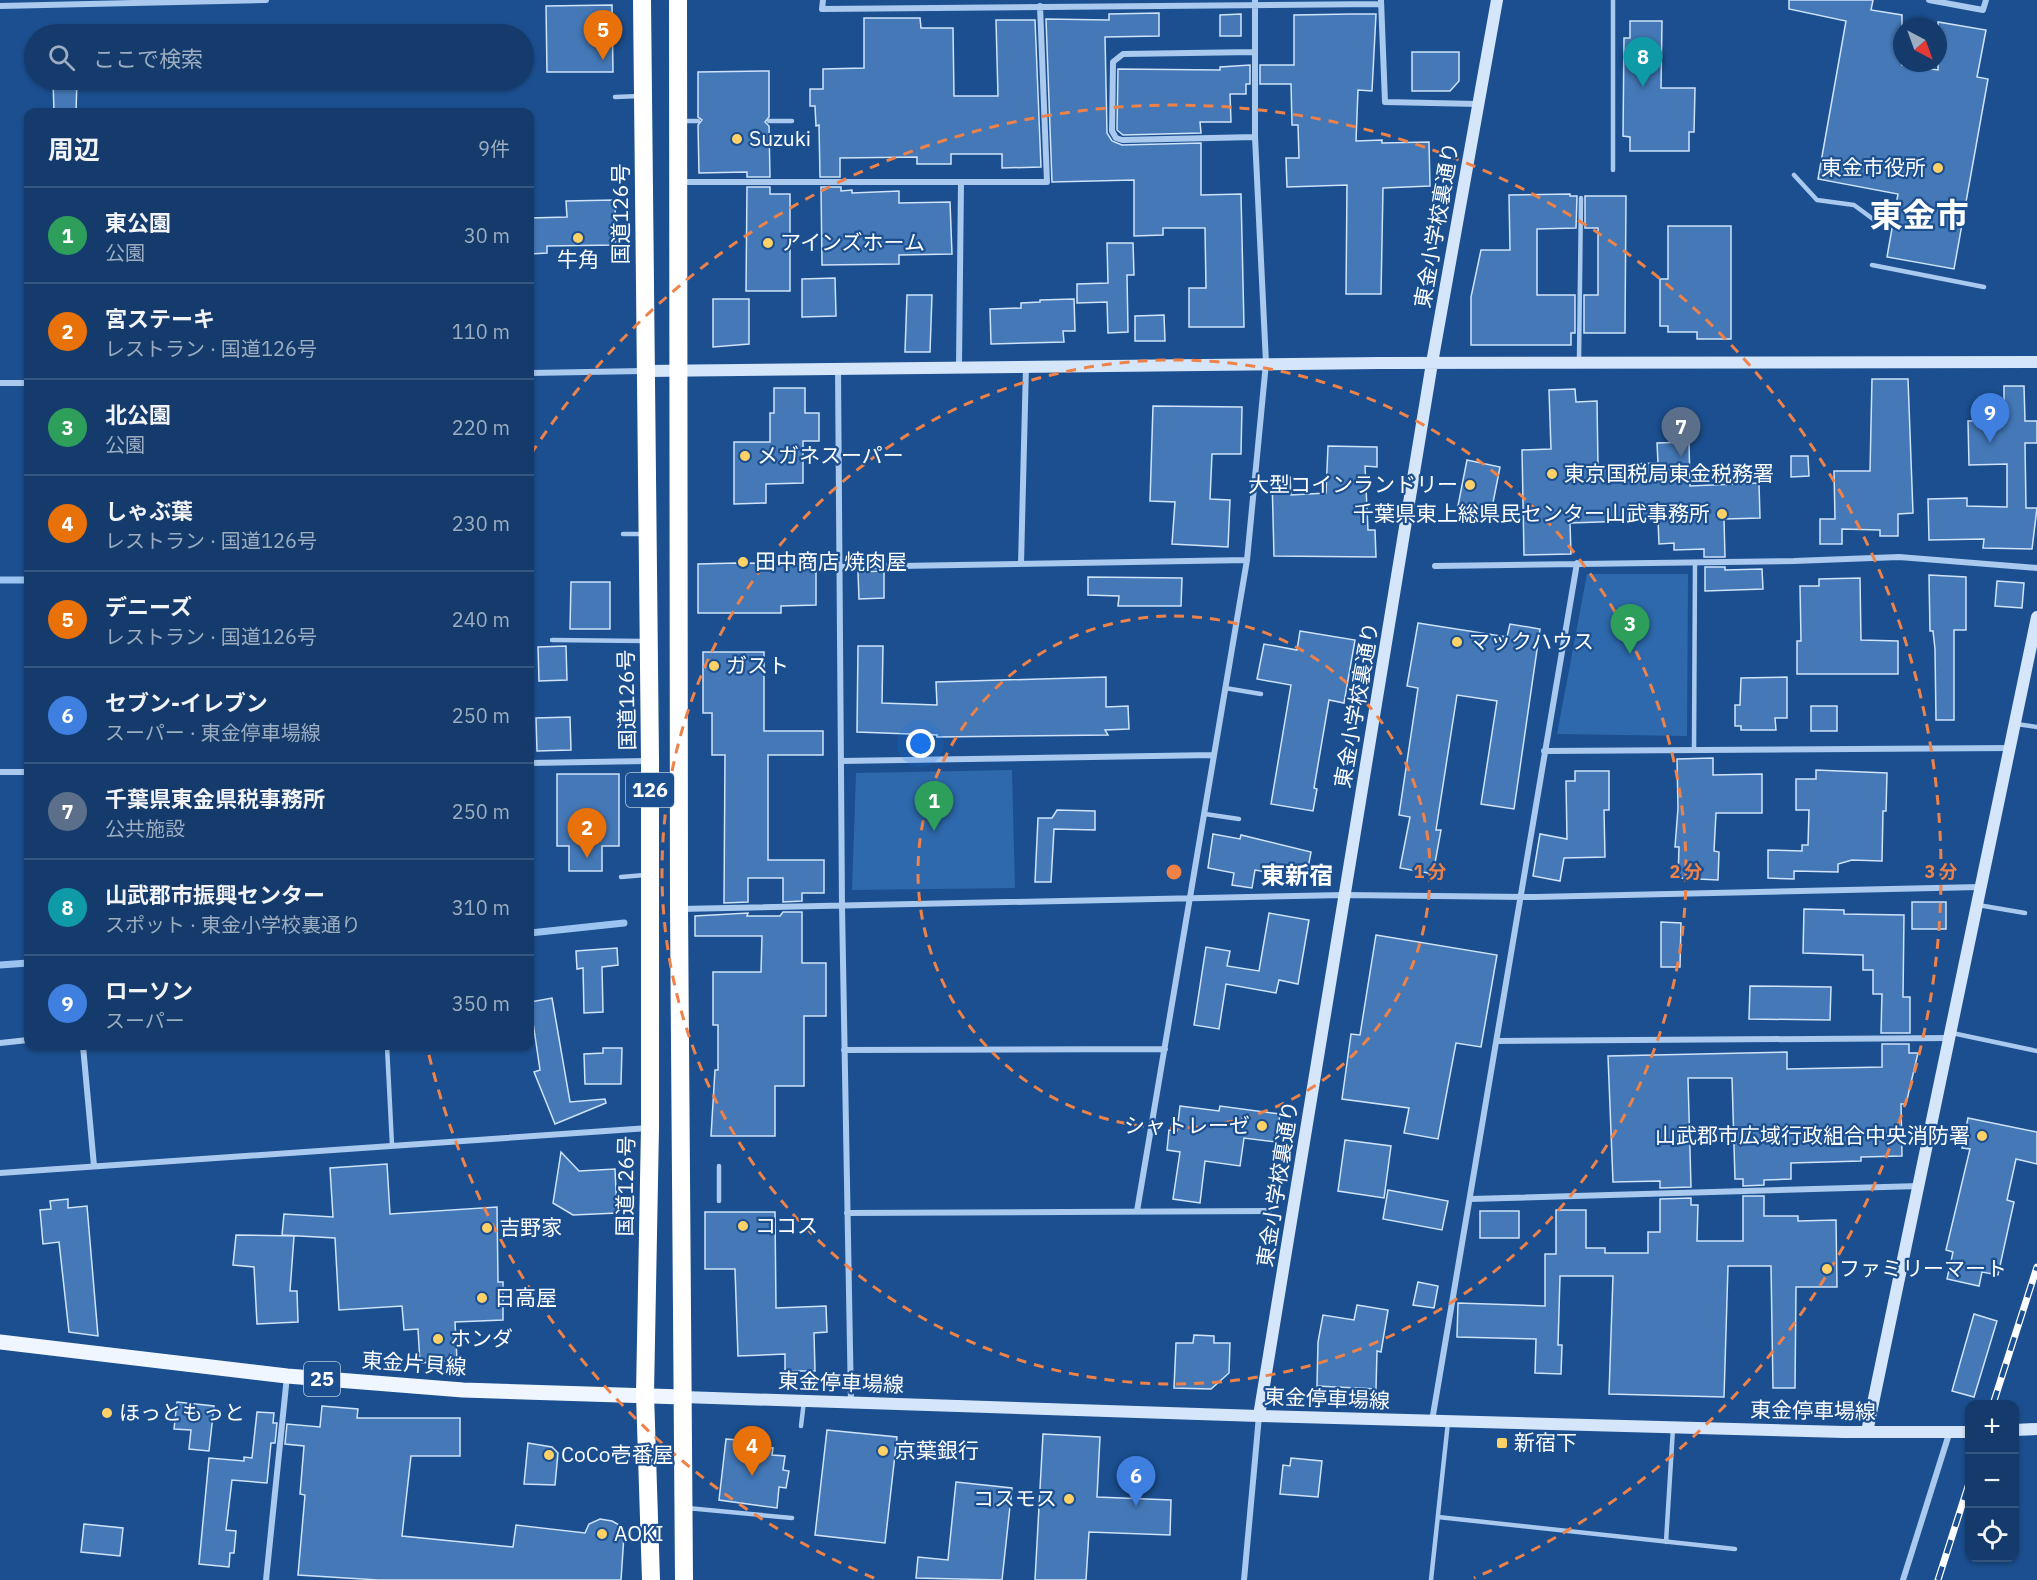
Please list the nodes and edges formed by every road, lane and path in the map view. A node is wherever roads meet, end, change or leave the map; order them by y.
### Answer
1 (266, 0) edge
2 (642, 0) edge
3 (678, 0) edge
4 (822, 0) edge
5 (1497, 0) edge
6 (1613, 0) edge
7 (1929, 0) edge
8 (1986, 0) edge
9 (1255, 2) edge
10 (1381, 2) edge
11 (1064, 3) edge
12 (958, 4) edge
13 (0, 6) edge
14 (1040, 6) junction
15 (1254, 52) junction
16 (642, 96) junction
17 (615, 97) dead end
18 (1479, 104) junction
19 (769, 121) dead end
20 (792, 121) dead end
21 (678, 122) junction
22 (698, 122) dead end
23 (1255, 137) junction
24 (1613, 170) dead end
25 (1794, 175) dead end
26 (678, 182) junction
27 (961, 182) junction
28 (1581, 198) dead end
29 (1877, 222) dead end
30 (1872, 265) dead end
31 (1984, 287) dead end
32 (1579, 361) junction
33 (2037, 362) edge
34 (1266, 363) junction
35 (1432, 363) junction
36 (959, 366) junction
37 (1026, 366) junction
38 (838, 368) junction
39 (679, 369) junction
40 (645, 371) junction
41 (534, 373) edge
42 (24, 382) edge
43 (0, 383) edge
44 (647, 533) junction
45 (623, 534) dead end
46 (1247, 560) junction
47 (1577, 563) junction
48 (1695, 563) junction
49 (1021, 564) junction
50 (1435, 566) dead end
51 (839, 567) junction
52 (2037, 568) edge
53 (2037, 617) edge
54 (552, 640) dead end
55 (649, 640) junction
56 (1225, 688) junction
57 (1261, 694) dead end
58 (2016, 724) junction
59 (2037, 727) edge
60 (2010, 748) junction
61 (1694, 749) junction
62 (1544, 751) junction
63 (1214, 755) junction
64 (650, 761) junction
65 (841, 761) junction
66 (534, 763) edge
67 (0, 772) edge
68 (24, 772) edge
69 (1204, 814) junction
70 (1239, 819) dead end
71 (651, 875) junction
72 (621, 877) dead end
73 (1980, 887) junction
74 (1344, 895) junction
75 (1522, 897) junction
76 (1190, 900) junction
77 (1978, 905) junction
78 (842, 906) junction
79 (679, 909) junction
80 (2025, 913) dead end
81 (1950, 1035) junction
82 (24, 1040) edge
83 (1497, 1041) junction
84 (0, 1043) edge
85 (1165, 1049) junction
86 (83, 1050) edge
87 (387, 1050) edge
88 (844, 1050) junction
89 (2037, 1051) edge
90 (650, 1128) junction
91 (392, 1145) junction
92 (94, 1166) junction
93 (719, 1166) dead end
94 (0, 1173) edge
95 (1920, 1186) junction
96 (1470, 1199) junction
97 (719, 1201) dead end
98 (1137, 1210) junction
99 (1269, 1211) dead end
100 (848, 1213) junction
101 (0, 1342) edge
102 (287, 1376) junction
103 (645, 1394) junction
104 (683, 1397) junction
105 (804, 1401) junction
106 (851, 1403) junction
107 (1259, 1416) junction
108 (1432, 1421) junction
109 (1448, 1421) junction
110 (801, 1426) dead end
111 (1673, 1427) junction
112 (2037, 1429) edge
113 (2019, 1430) edge
114 (1867, 1432) junction
115 (1965, 1432) edge
116 (1949, 1434) junction
117 (684, 1508) junction
118 (1438, 1517) junction
119 (792, 1518) dead end
120 (1666, 1542) junction
121 (1735, 1549) dead end
122 (266, 1580) edge
123 (651, 1580) edge
124 (684, 1580) edge
125 (1244, 1580) edge
126 (1431, 1580) edge
127 (1903, 1580) edge

1 - 13 street
2 - 16 highway, 国道126号 / 126
3 - 21 highway, 126
4 - 12 street
5 - 18 street, 東金小学校裏通り
6 - 24 lane
7 - 8 street
9 - 10 street
9 - 11 street
9 - 15 street
10 - 18 street
11 - 14 street
12 - 14 street
14 - 27 street
15 - 23 street
15 - 23 street
16 - 17 lane
16 - 40 highway, 国道126号 / 126
18 - 35 street, 東金小学校裏通り
19 - 20 lane
21 - 22 lane
21 - 26 highway, 126
23 - 34 street
25 - 29 lane
26 - 27 street
26 - 39 highway, 126
27 - 36 street
28 - 32 lane
30 - 31 lane
32 - 33 street
32 - 35 street
34 - 35 street
34 - 37 street
34 - 46 street
35 - 74 street, 東金小学校裏通り
36 - 37 street
36 - 38 street
37 - 49 street
38 - 39 street
38 - 51 street
39 - 40 street
39 - 79 highway, 126
40 - 41 street
40 - 44 highway, 国道126号 / 126
42 - 43 street
44 - 45 lane
44 - 55 highway, 国道126号 / 126
46 - 49 street
46 - 56 street
47 - 48 street
47 - 50 street
47 - 62 street
48 - 52 street
48 - 61 lane
49 - 51 street
51 - 65 street
53 - 58 street
54 - 55 lane
55 - 64 highway, 国道126号 / 126
56 - 57 lane
56 - 63 street
58 - 59 lane
58 - 60 street
60 - 61 street
60 - 73 street
61 - 62 street
62 - 75 street
63 - 65 street
63 - 69 street
64 - 66 street
64 - 71 highway, 国道126号 / 126
65 - 78 street
67 - 68 street
69 - 70 lane
69 - 76 street
71 - 72 lane
71 - 90 highway, 国道126号 / 126
73 - 75 street
73 - 77 street
74 - 75 street
74 - 76 street
74 - 107 street, 東金小学校裏通り
75 - 83 street
76 - 78 street
76 - 85 street
77 - 80 lane
77 - 81 street
78 - 79 street
78 - 88 street
79 - 104 highway, 126
81 - 83 street
81 - 89 lane
81 - 95 street
82 - 84 street
83 - 96 street
85 - 88 street
85 - 98 street
86 - 92 street
87 - 91 lane
88 - 100 street
90 - 91 street
90 - 103 highway, 国道126号 / 126
91 - 92 street
92 - 94 street
93 - 97 lane
95 - 96 street
95 - 114 street
96 - 108 street
98 - 99 street
98 - 100 street
100 - 106 street
101 - 102 main road, 東金片貝線 / 25
102 - 103 main road, 東金片貝線 / 25
102 - 122 street
103 - 104 main road, 東金片貝線 / 25
103 - 123 highway, 国道126号 / 126
104 - 105 street, 東金停車場線
104 - 117 highway, 126
105 - 106 street, 東金停車場線
105 - 110 lane
106 - 107 street, 東金停車場線
107 - 108 street, 東金停車場線
107 - 125 street
108 - 109 street, 東金停車場線
109 - 111 street, 東金停車場線
109 - 118 lane
111 - 114 street, 東金停車場線
111 - 120 lane
112 - 113 street
114 - 116 street, 東金停車場線
115 - 116 street, 東金停車場線
116 - 127 street
117 - 119 lane
117 - 124 highway, 126
118 - 120 lane
118 - 126 lane
120 - 121 lane

